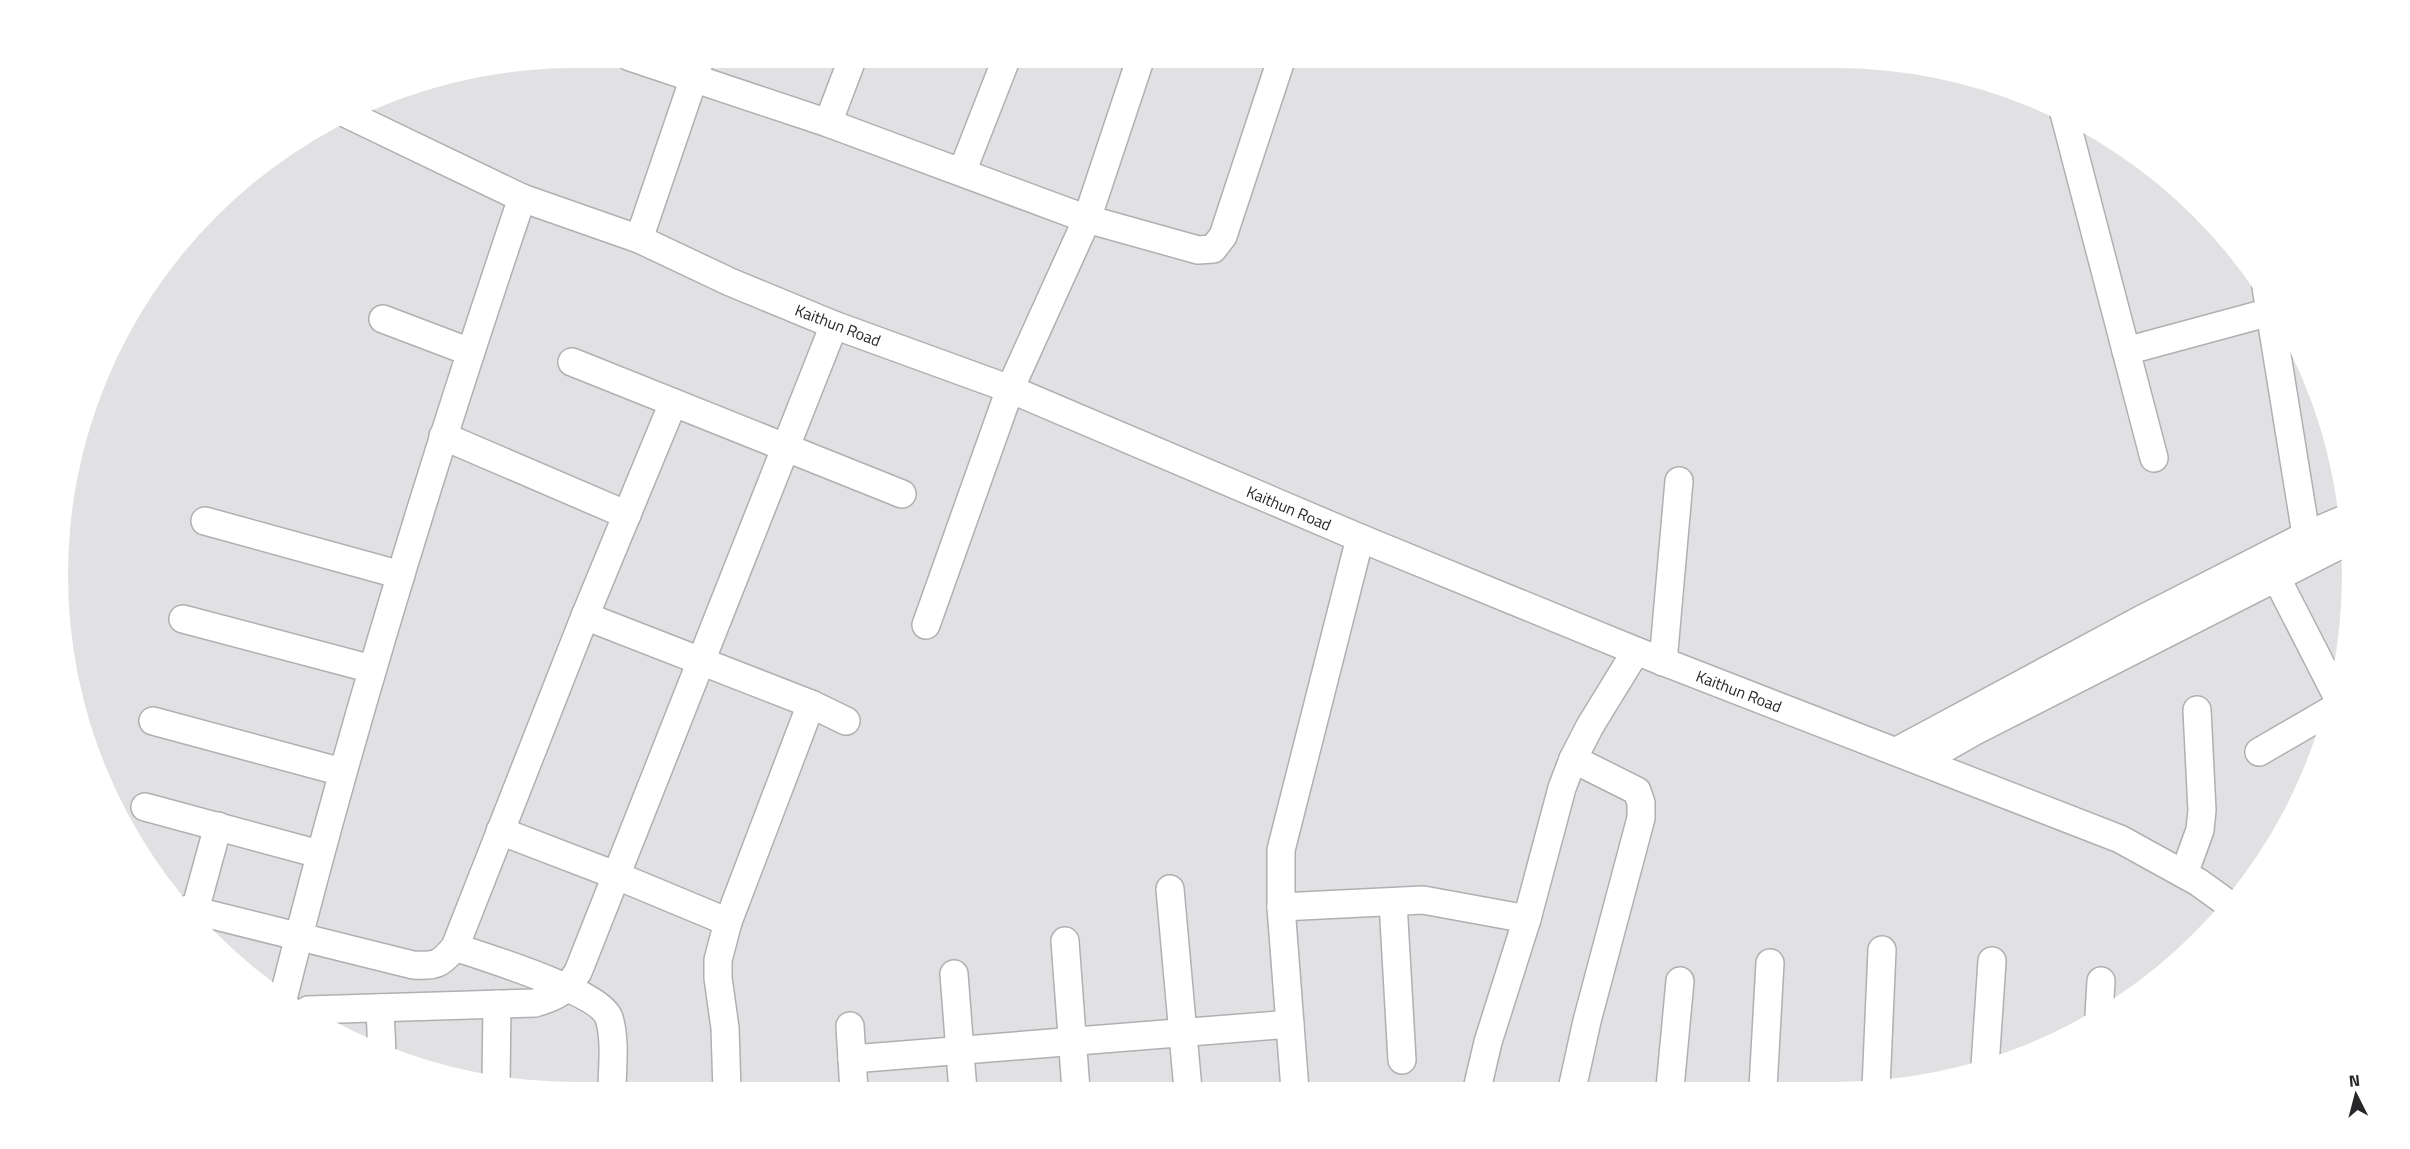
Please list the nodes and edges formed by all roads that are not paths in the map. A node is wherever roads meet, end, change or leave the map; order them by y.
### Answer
1 (698, 68) edge
2 (700, 68) edge
3 (849, 68) edge
4 (1003, 68) edge
5 (1137, 68) edge
6 (1278, 68) edge
7 (355, 118) edge
8 (828, 123) junction
9 (2067, 123) edge
10 (962, 172) junction
11 (522, 198) junction
12 (1087, 219) junction
13 (639, 239) junction
14 (2262, 301) edge
15 (2270, 314) edge
16 (383, 320) dead end
17 (834, 325) junction
18 (2126, 351) junction
19 (470, 352) junction
20 (572, 362) dead end
21 (1010, 389) junction
22 (672, 403) junction
23 (443, 436) junction
24 (785, 447) junction
25 (2154, 458) dead end
26 (1678, 480) dead end
27 (902, 494) dead end
28 (627, 515) junction
29 (205, 521) dead end
30 (2339, 524) edge
31 (1360, 538) junction
32 (2341, 542) edge
33 (2309, 548) junction
34 (401, 574) junction
35 (2276, 577) junction
36 (585, 616) junction
37 (183, 619) dead end
38 (926, 625) dead end
39 (1636, 651) junction
40 (700, 661) junction
41 (1663, 662) junction
42 (372, 669) junction
43 (2330, 683) edge
44 (811, 704) junction
45 (2197, 710) dead end
46 (2322, 715) edge
47 (153, 721) dead end
48 (846, 721) dead end
49 (1897, 751) junction
50 (2259, 752) dead end
51 (1573, 759) junction
52 (1922, 760) junction
53 (342, 772) junction
54 (145, 807) dead end
55 (218, 826) junction
56 (500, 831) junction
57 (319, 854) junction
58 (2184, 874) junction
59 (615, 875) junction
60 (1170, 890) dead end
61 (2224, 901) edge
62 (1393, 902) junction
63 (1281, 907) junction
64 (192, 909) edge
65 (193, 909) edge
66 (1527, 918) junction
67 (728, 922) junction
68 (298, 936) junction
69 (1065, 941) dead end
70 (455, 947) junction
71 (1882, 950) dead end
72 (1992, 961) dead end
73 (1770, 963) dead end
74 (954, 974) dead end
75 (1680, 981) dead end
76 (2101, 981) dead end
77 (567, 988) junction
78 (285, 990) edge
79 (497, 1004) junction
80 (2099, 1007) edge
81 (380, 1008) junction
82 (314, 1010) edge
83 (1290, 1024) junction
84 (850, 1026) dead end
85 (1184, 1032) junction
86 (1073, 1041) junction
87 (382, 1044) edge
88 (960, 1050) junction
89 (852, 1059) junction
90 (1985, 1059) edge
91 (1402, 1060) dead end
92 (496, 1075) edge
93 (1876, 1079) edge
94 (612, 1082) edge
95 (727, 1082) edge
96 (853, 1082) edge
97 (962, 1082) edge
98 (1076, 1082) edge
99 (1187, 1082) edge
100 (1294, 1082) edge
101 (1479, 1082) edge
102 (1574, 1082) edge
103 (1671, 1082) edge
104 (1763, 1082) edge

1 - 13 street
2 - 8 street
3 - 8 street
4 - 10 street
5 - 12 street
6 - 12 street
7 - 11 street, Kaithun Road
8 - 10 street
9 - 18 street
10 - 12 street
11 - 13 street, Kaithun Road
11 - 19 street
12 - 21 street
13 - 17 street, Kaithun Road
14 - 18 street
15 - 33 street
16 - 19 street
17 - 21 street, Kaithun Road
17 - 24 street
18 - 25 street
19 - 23 street
20 - 22 street
21 - 31 street, Kaithun Road
21 - 38 street
22 - 24 street
22 - 28 street
23 - 28 street
23 - 34 street
24 - 27 street
24 - 40 street
26 - 41 street
28 - 36 street
29 - 34 street
30 - 33 street
31 - 39 street, Kaithun Road
31 - 63 street
32 - 33 street
33 - 35 street
33 - 49 street
34 - 42 street
35 - 43 street
35 - 52 street
36 - 40 street
36 - 56 street
37 - 42 street
39 - 41 street, Kaithun Road
39 - 51 street
40 - 44 street
40 - 59 street
41 - 49 street, Kaithun Road
42 - 53 street
44 - 48 street
44 - 67 street
45 - 58 street
46 - 50 street
47 - 53 street
49 - 52 street, Kaithun Road
51 - 66 street
51 - 102 street
52 - 58 street, Kaithun Road
53 - 57 street
54 - 55 street
55 - 57 street
55 - 64 street
56 - 59 street
56 - 70 street
57 - 68 street
58 - 61 street, Kaithun Road
59 - 67 street
59 - 77 street
60 - 85 street
62 - 63 street
62 - 66 street
62 - 91 street
63 - 83 street
65 - 68 street
66 - 101 street
67 - 95 street
68 - 70 street
68 - 78 street
69 - 86 street
70 - 77 street
71 - 93 street
72 - 90 street
73 - 104 street
74 - 88 street
75 - 103 street
76 - 80 street
77 - 79 street
77 - 94 street
79 - 81 street
79 - 92 street
81 - 82 street
81 - 87 street
83 - 85 street
83 - 100 street
84 - 89 street
85 - 86 street
85 - 99 street
86 - 88 street
86 - 98 street
88 - 89 street
88 - 97 street
89 - 96 street

